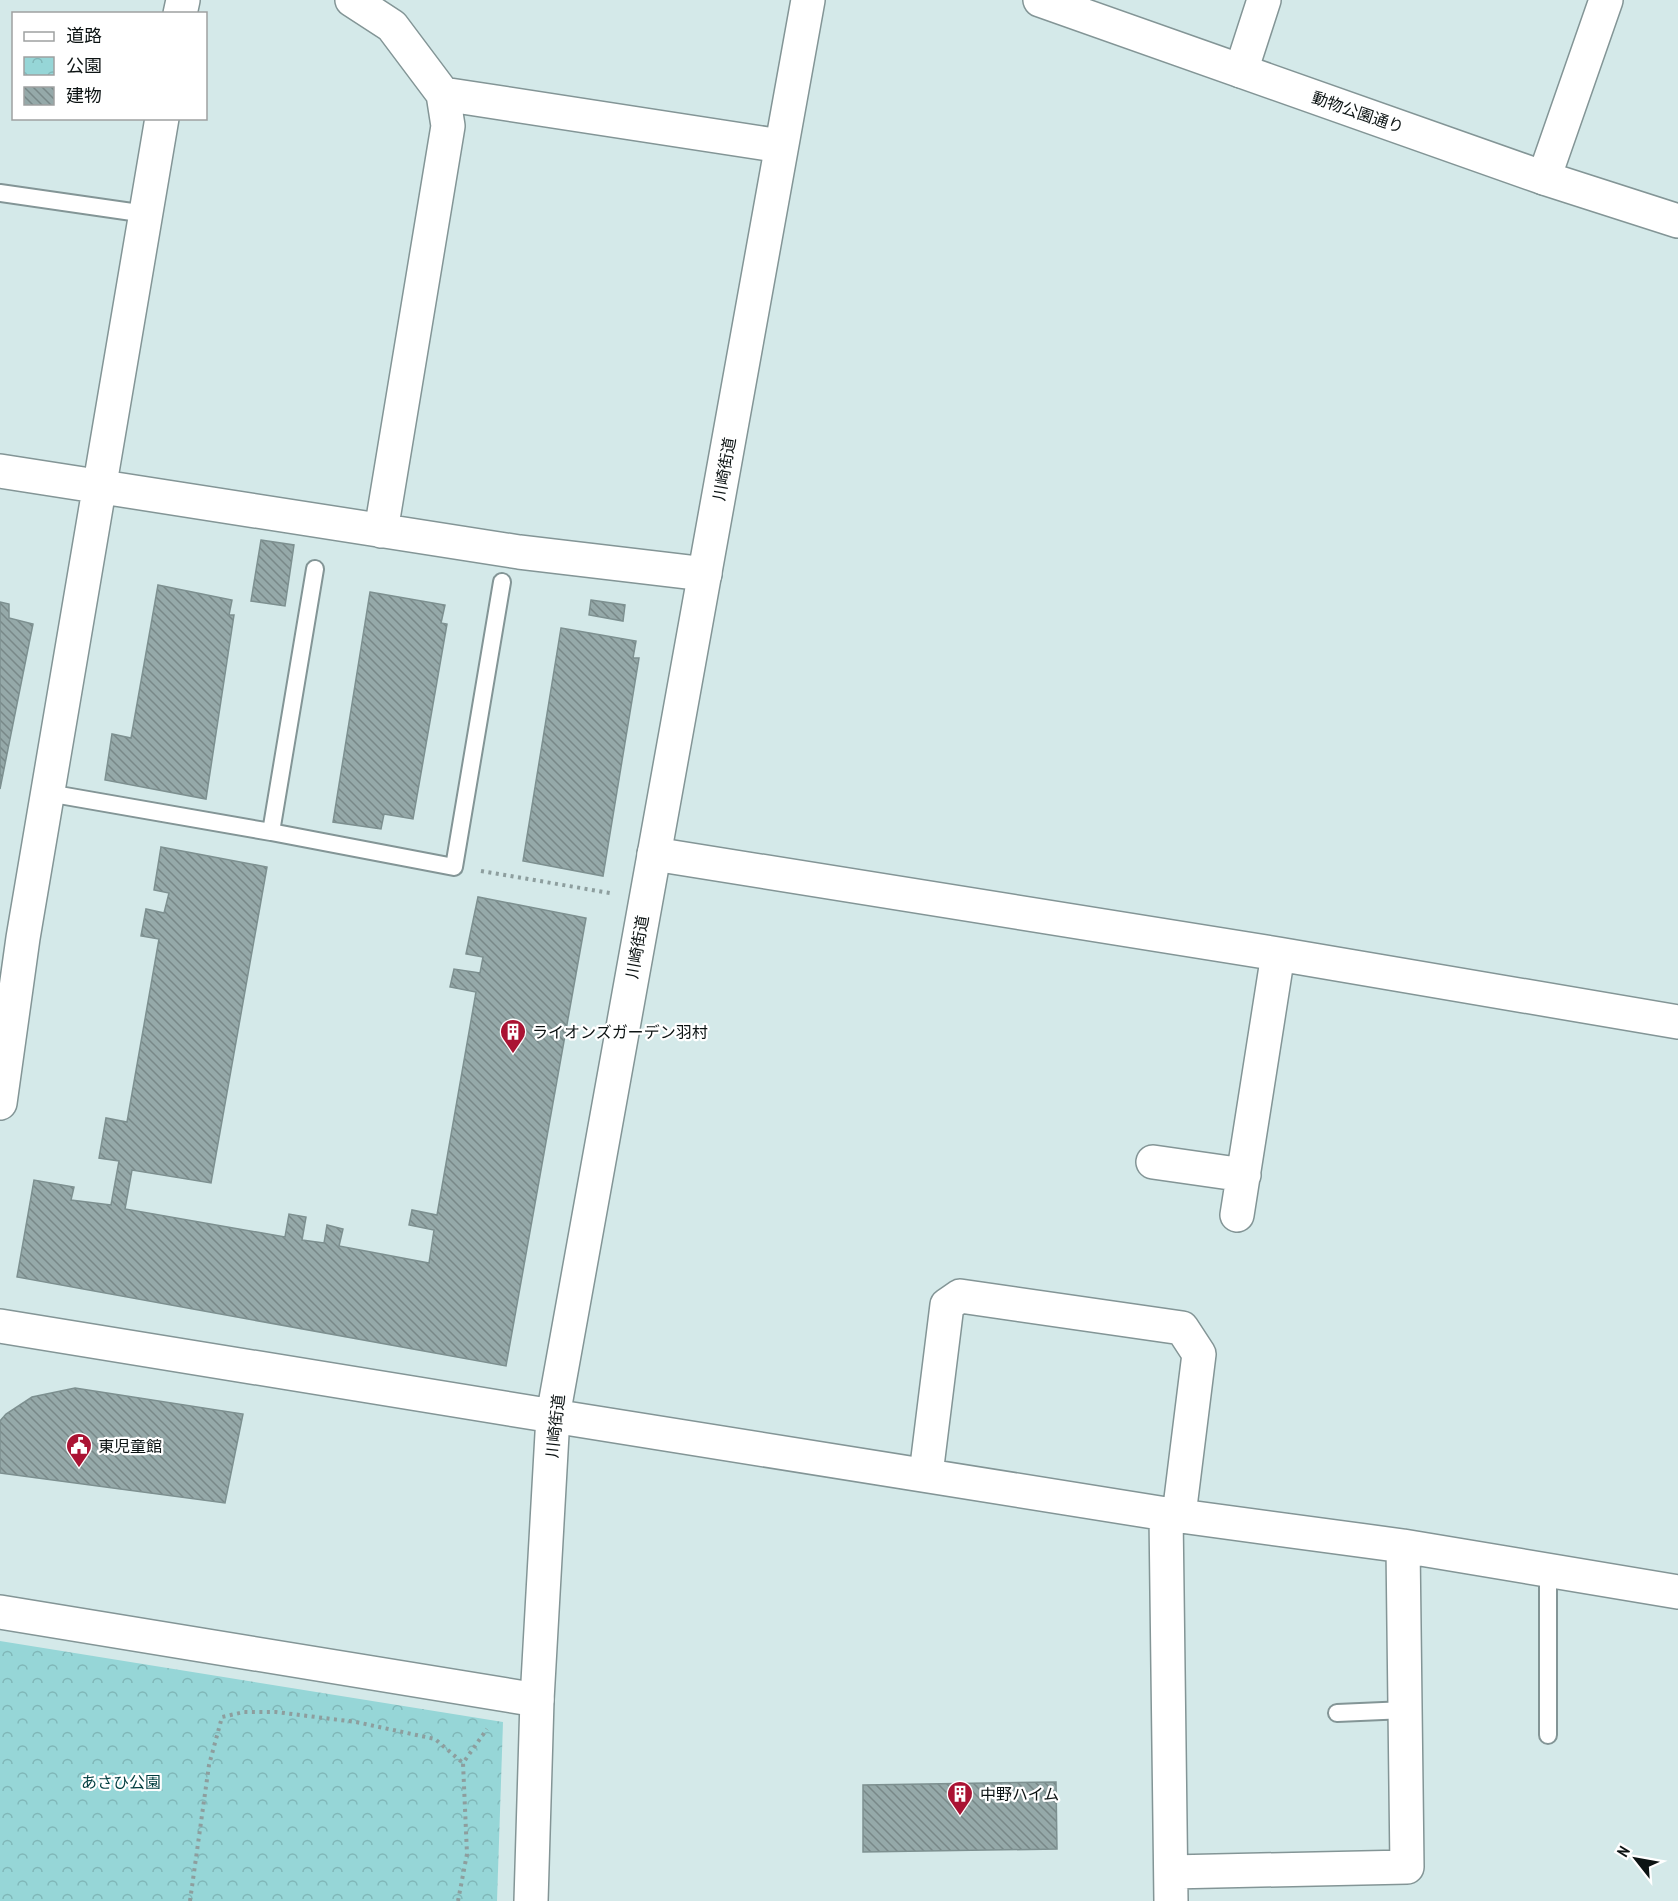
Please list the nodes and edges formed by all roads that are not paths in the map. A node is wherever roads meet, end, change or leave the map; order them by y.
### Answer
1 (352, 0) edge
2 (808, 0) edge
3 (1040, 0) edge
4 (1264, 0) edge
5 (1606, 0) edge
6 (1241, 71) junction
7 (443, 94) junction
8 (162, 120) edge
9 (781, 146) junction
10 (1544, 178) junction
11 (0, 193) edge
12 (146, 214) junction
13 (1678, 221) edge
14 (0, 471) edge
15 (99, 488) junction
16 (381, 531) junction
17 (315, 569) dead end
18 (705, 574) junction
19 (502, 582) dead end
20 (48, 793) junction
21 (271, 832) junction
22 (654, 854) junction
23 (1278, 954) junction
24 (1678, 1022) edge
25 (0, 1103) edge
26 (1153, 1162) dead end
27 (1244, 1175) junction
28 (1237, 1215) dead end
29 (0, 1326) edge
30 (554, 1416) junction
31 (926, 1474) junction
32 (1172, 1515) junction
33 (1403, 1546) junction
34 (1548, 1570) junction
35 (1678, 1592) edge
36 (0, 1612) edge
37 (537, 1700) junction
38 (1406, 1710) junction
39 (1337, 1713) dead end
40 (1548, 1735) dead end
41 (1171, 1886) edge
42 (531, 1901) edge

1 - 7 street
2 - 9 street, 川崎街道
3 - 6 street, 動物公園通り
4 - 6 street
5 - 10 street
6 - 10 street, 動物公園通り
7 - 9 street
7 - 16 street
8 - 12 street
9 - 18 street, 川崎街道
10 - 13 street, 動物公園通り
11 - 12 lane
12 - 15 street
14 - 15 street
15 - 16 street
15 - 20 street
16 - 18 street
17 - 21 lane
18 - 22 street, 川崎街道
19 - 21 lane
20 - 21 lane
20 - 25 street
22 - 23 street
22 - 30 street, 川崎街道
23 - 24 street
23 - 27 street
26 - 27 street
27 - 28 street
29 - 30 street
30 - 31 street
30 - 37 street, 川崎街道
31 - 32 street
31 - 32 street
32 - 33 street
32 - 41 street
33 - 34 street
33 - 38 street
34 - 35 street
34 - 40 lane
36 - 37 street
37 - 42 street, 川崎街道
38 - 39 lane
38 - 41 street

